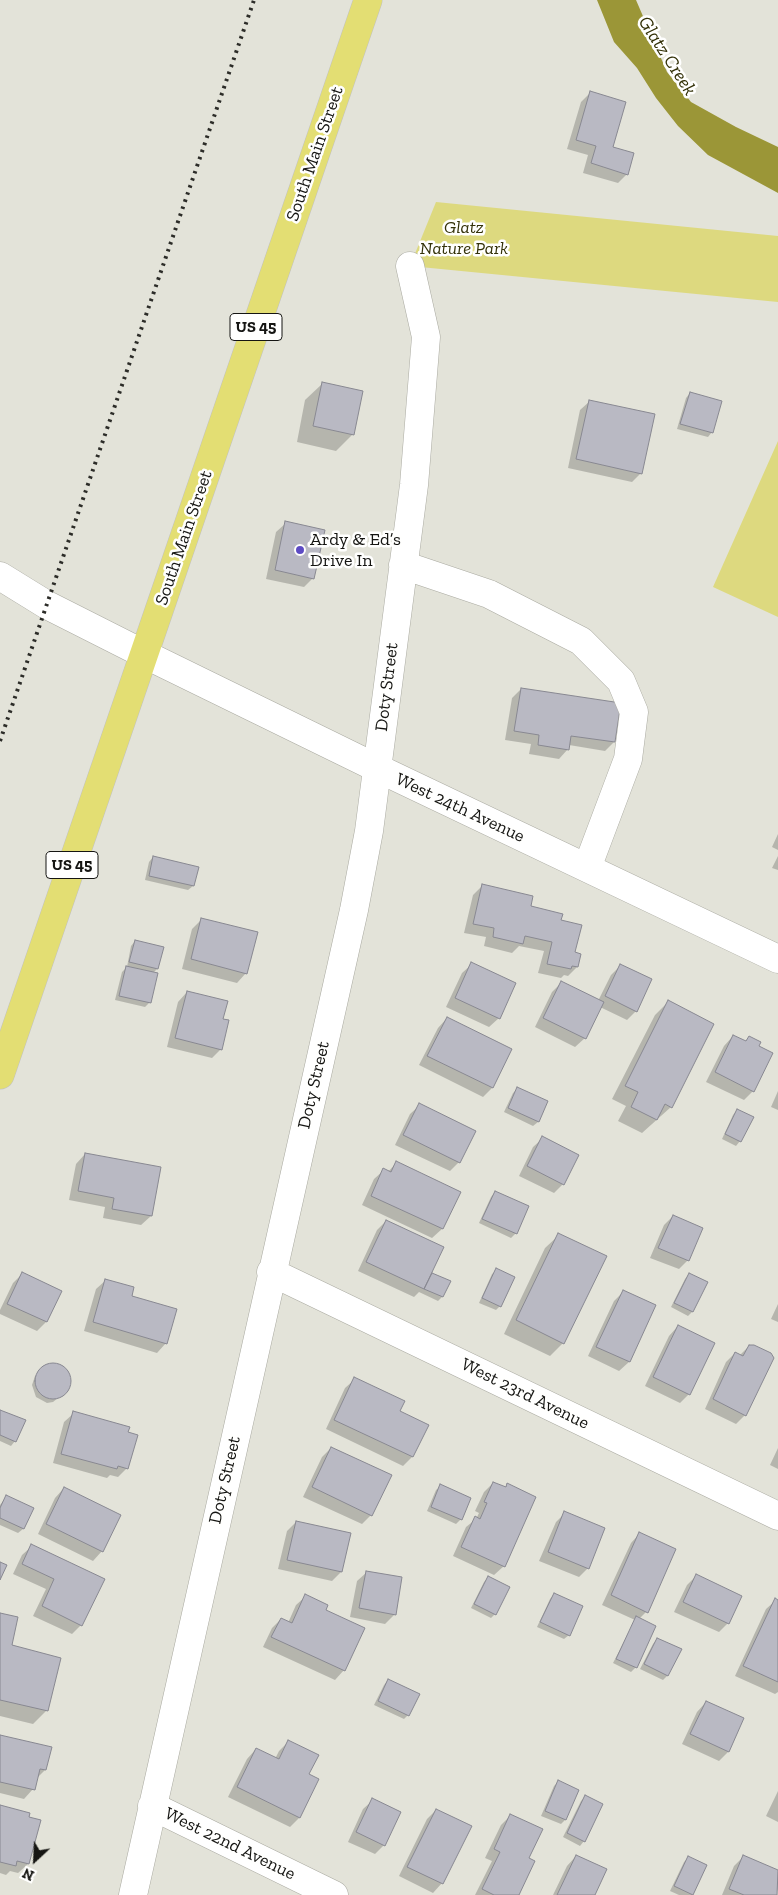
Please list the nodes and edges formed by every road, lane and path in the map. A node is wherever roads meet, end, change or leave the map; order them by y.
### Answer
1 (368, 0) edge
2 (410, 266) dead end
3 (403, 565) junction
4 (0, 576) edge
5 (144, 654) junction
6 (377, 768) junction
7 (587, 868) junction
8 (778, 959) edge
9 (0, 1075) edge
10 (271, 1272) junction
11 (778, 1516) edge
12 (152, 1806) junction
13 (132, 1895) edge
14 (334, 1895) edge

1 - 5 main road, South Main Street / US 45
2 - 3 street, Doty Street
3 - 6 street, Doty Street
3 - 7 street
4 - 5 street, West 24th Avenue
5 - 6 street, West 24th Avenue
5 - 9 main road, South Main Street / US 45
6 - 7 street, West 24th Avenue
6 - 10 street, Doty Street
7 - 8 street, West 24th Avenue
10 - 11 street, West 23rd Avenue
10 - 12 street, Doty Street
12 - 13 street, Doty Street
12 - 14 street, West 22nd Avenue

